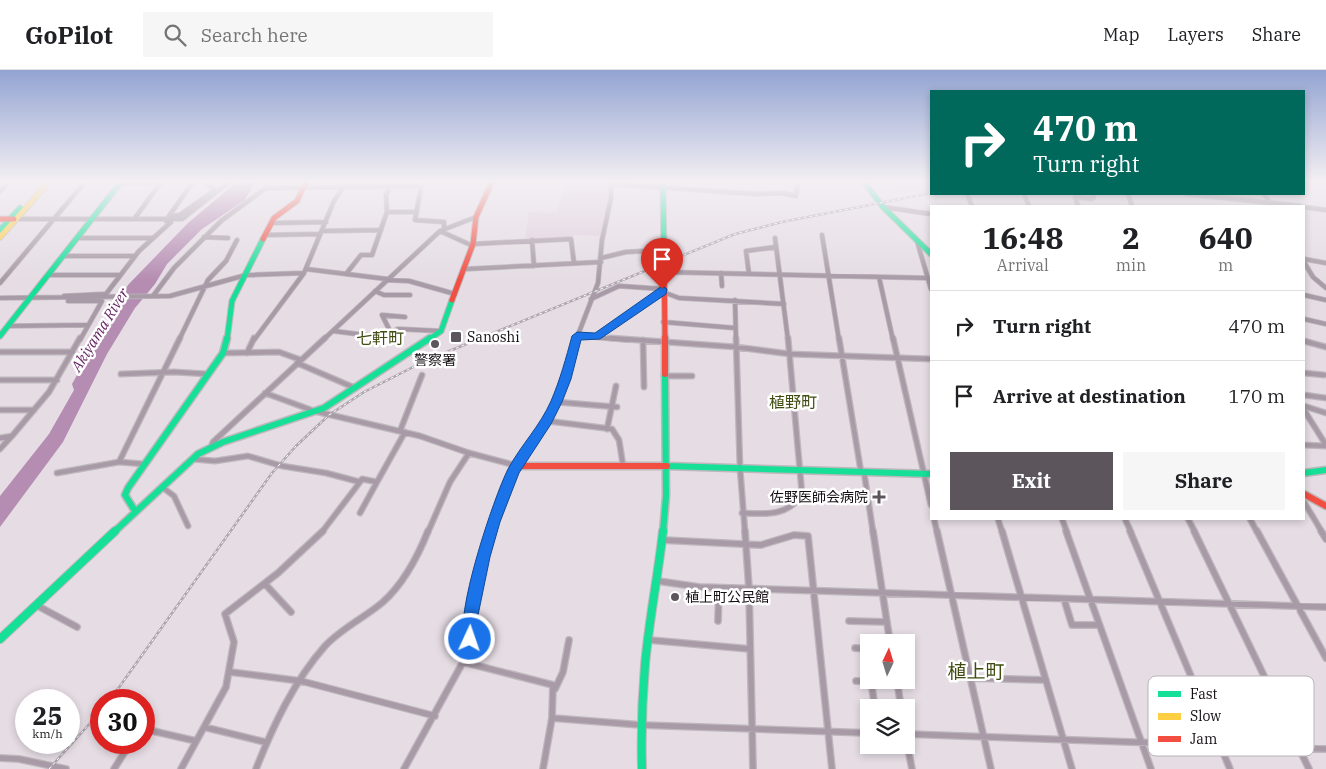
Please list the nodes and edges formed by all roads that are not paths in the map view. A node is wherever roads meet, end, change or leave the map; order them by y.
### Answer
1 (17, 215) edge
2 (17, 215) edge
3 (59, 215) edge
4 (95, 215) edge
5 (138, 215) edge
6 (181, 215) edge
7 (188, 215) edge
8 (230, 215) edge
9 (278, 215) edge
10 (329, 215) edge
11 (386, 215) edge
12 (416, 215) edge
13 (607, 215) edge
14 (662, 215) edge
15 (891, 215) edge
16 (169, 216) joint
17 (476, 217) joint
18 (92, 218) junction
19 (135, 218) junction
20 (0, 219) edge
21 (13, 219) junction
22 (55, 219) junction
23 (326, 222) junction
24 (272, 223) junction
25 (0, 230) edge
26 (381, 230) junction
27 (442, 230) junction
28 (321, 233) junction
29 (266, 235) junction
30 (822, 235) dead end
31 (0, 237) edge
32 (204, 237) junction
33 (77, 238) junction
34 (153, 238) junction
35 (228, 238) dead end
36 (775, 238) dead end
37 (237, 240) dead end
38 (532, 240) junction
39 (917, 240) junction
40 (473, 245) junction
41 (776, 247) junction
42 (662, 250) junction
43 (930, 253) edge
44 (63, 256) junction
45 (135, 256) junction
46 (601, 260) junction
47 (1305, 261) edge
48 (1305, 263) edge
49 (1326, 263) edge
50 (574, 264) junction
51 (534, 266) junction
52 (466, 269) junction
53 (305, 271) junction
54 (662, 272) junction
55 (721, 273) junction
56 (346, 274) junction
57 (749, 274) junction
58 (48, 275) junction
59 (119, 275) junction
60 (246, 275) junction
61 (780, 275) junction
62 (830, 276) junction
63 (879, 277) junction
64 (928, 278) junction
65 (387, 280) junction
66 (0, 283) edge
67 (930, 285) edge
68 (722, 286) dead end
69 (205, 288) junction
70 (1326, 288) edge
71 (375, 291) junction
72 (663, 291) junction
73 (455, 294) junction
74 (410, 295) dead end
75 (1305, 295) edge
76 (152, 296) junction
77 (0, 298) edge
78 (30, 298) junction
79 (57, 298) junction
80 (591, 299) junction
81 (735, 300) junction
82 (1326, 300) edge
83 (784, 304) junction
84 (405, 317) dead end
85 (1305, 320) edge
86 (663, 322) junction
87 (1326, 324) edge
88 (88, 325) junction
89 (8, 326) junction
90 (735, 328) junction
91 (333, 331) junction
92 (390, 331) junction
93 (441, 331) junction
94 (0, 336) edge
95 (577, 336) junction
96 (597, 337) junction
97 (643, 340) junction
98 (1305, 341) edge
99 (664, 342) junction
100 (736, 346) junction
101 (1325, 348) edge
102 (0, 352) edge
103 (74, 352) junction
104 (247, 352) junction
105 (223, 353) junction
106 (790, 354) junction
107 (842, 356) junction
108 (898, 358) junction
109 (930, 359) edge
110 (299, 361) junction
111 (163, 373) junction
112 (121, 374) dead end
113 (208, 374) junction
114 (1305, 374) edge
115 (422, 375) dead end
116 (1324, 375) dead end
117 (664, 376) junction
118 (692, 376) dead end
119 (0, 380) edge
120 (57, 380) junction
121 (616, 386) dead end
122 (644, 387) dead end
123 (356, 388) junction
124 (265, 393) junction
125 (1305, 395) edge
126 (1326, 398) edge
127 (556, 402) junction
128 (1305, 406) edge
129 (610, 407) junction
130 (618, 408) dead end
131 (0, 410) edge
132 (34, 410) junction
133 (314, 411) junction
134 (1305, 412) edge
135 (1326, 413) edge
136 (547, 421) junction
137 (606, 429) junction
138 (402, 432) junction
139 (12, 436) junction
140 (0, 438) edge
141 (1305, 445) edge
142 (1326, 446) edge
143 (211, 447) junction
144 (0, 449) edge
145 (469, 454) junction
146 (192, 459) junction
147 (119, 462) junction
148 (144, 464) junction
149 (623, 465) junction
150 (518, 466) junction
151 (666, 466) junction
152 (740, 468) junction
153 (800, 470) junction
154 (1326, 470) edge
155 (862, 472) junction
156 (57, 473) dead end
157 (928, 473) edge
158 (1305, 473) edge
159 (360, 482) junction
160 (377, 482) junction
161 (161, 487) junction
162 (930, 494) edge
163 (1305, 495) edge
164 (1305, 504) edge
165 (1326, 506) edge
166 (135, 511) junction
167 (360, 513) dead end
168 (742, 514) junction
169 (934, 520) edge
170 (998, 520) edge
171 (1062, 520) edge
172 (1125, 520) edge
173 (1188, 520) edge
174 (1251, 520) edge
175 (188, 526) dead end
176 (1326, 539) edge
177 (662, 540) junction
178 (745, 545) junction
179 (658, 581) junction
180 (264, 584) junction
181 (719, 588) junction
182 (749, 589) junction
183 (813, 591) junction
184 (882, 593) junction
185 (951, 595) junction
186 (1021, 598) junction
187 (1064, 599) junction
188 (1090, 599) junction
189 (1159, 601) junction
190 (1229, 604) junction
191 (36, 605) junction
192 (1298, 606) junction
193 (1326, 606) edge
194 (291, 612) dead end
195 (718, 621) dead end
196 (848, 621) dead end
197 (887, 622) junction
198 (1099, 625) junction
199 (76, 627) dead end
200 (889, 634) edge
201 (0, 639) edge
202 (569, 640) dead end
203 (649, 640) junction
204 (855, 648) dead end
205 (860, 648) edge
206 (750, 649) junction
207 (1326, 658) edge
208 (463, 662) junction
209 (230, 672) junction
210 (1191, 676) edge
211 (1264, 676) edge
212 (971, 678) junction
213 (1046, 680) junction
214 (301, 681) junction
215 (856, 681) dead end
216 (860, 681) edge
217 (555, 689) junction
218 (435, 716) junction
219 (552, 718) junction
220 (641, 726) junction
221 (204, 727) junction
222 (751, 729) junction
223 (155, 732) edge
224 (828, 732) junction
225 (860, 733) edge
226 (915, 734) edge
227 (984, 737) junction
228 (1064, 740) junction
229 (196, 741) junction
230 (266, 742) junction
231 (1141, 742) junction
232 (1148, 742) edge
233 (123, 754) edge
234 (909, 754) edge
235 (1225, 756) edge
236 (1303, 756) edge
237 (0, 758) edge
238 (66, 769) edge
239 (114, 769) edge
240 (181, 769) edge
241 (256, 769) edge
242 (404, 769) edge
243 (544, 769) edge
244 (642, 769) edge
245 (753, 769) edge
246 (832, 769) edge
247 (912, 769) edge
248 (992, 769) edge
249 (1072, 769) edge
250 (1151, 769) edge
251 (1230, 769) edge
252 (1309, 769) edge

1 - 21 street
2 - 21 street
3 - 22 street
4 - 18 street
5 - 19 street
6 - 16 street
7 - 19 street
8 - 32 street
9 - 24 street
10 - 23 street
11 - 26 street
12 - 27 street
13 - 46 street
14 - 42 street
15 - 39 street
16 - 19 street
17 - 27 street
17 - 40 street
18 - 19 street
18 - 22 street
18 - 33 street
19 - 34 street
20 - 21 street
21 - 22 street
21 - 25 street
21 - 31 street
22 - 66 street
23 - 24 street
23 - 28 street
24 - 29 street
26 - 28 street
26 - 56 street
27 - 40 street
27 - 65 street
28 - 29 street
28 - 53 street
29 - 60 street
30 - 62 street
32 - 35 street
32 - 76 street
33 - 34 street
33 - 44 street
34 - 45 street
36 - 41 street
37 - 69 street
38 - 40 street
38 - 50 street
38 - 51 street
39 - 43 street
39 - 64 street
40 - 52 street
41 - 57 street
41 - 61 street
42 - 46 street
42 - 54 street
44 - 45 street
44 - 58 street
45 - 59 street
46 - 50 street
46 - 80 street
47 - 49 street
48 - 70 street
50 - 51 street
51 - 52 street
52 - 73 street
53 - 56 street
53 - 60 street
53 - 104 street
54 - 55 street
54 - 72 street
55 - 57 street
55 - 68 street
56 - 65 street
57 - 61 street
58 - 59 street
58 - 78 street
59 - 79 street
60 - 69 street
60 - 105 street
61 - 62 street
61 - 83 street
62 - 63 street
62 - 107 street
63 - 64 street
63 - 108 street
64 - 67 street
65 - 71 street
65 - 73 street
69 - 76 street
69 - 111 street
71 - 74 street
71 - 91 street
72 - 80 street
72 - 81 street
72 - 86 street
72 - 96 street
73 - 93 street
75 - 82 street
76 - 79 street
77 - 78 street
78 - 79 street
78 - 89 street
79 - 88 street
80 - 95 street
81 - 83 street
81 - 90 street
83 - 106 street
84 - 92 street
85 - 87 street
86 - 90 street
86 - 99 street
88 - 89 street
88 - 103 street
89 - 94 street
90 - 100 street
91 - 92 street
91 - 110 street
92 - 93 street
93 - 123 street
95 - 96 street
95 - 127 street
96 - 97 street
97 - 99 street
97 - 122 street
98 - 101 street
99 - 100 street
99 - 117 street
100 - 106 street
100 - 152 street
102 - 103 street
103 - 120 street
104 - 105 street
104 - 110 street
105 - 113 street
106 - 107 street
106 - 153 street
107 - 108 street
107 - 155 street
108 - 109 street
108 - 157 street
110 - 123 street
110 - 124 street
111 - 112 street
111 - 113 street
111 - 147 street
113 - 148 street
114 - 116 street
115 - 138 street
117 - 118 street
117 - 151 street
119 - 120 street
120 - 132 street
121 - 129 street
123 - 133 street
124 - 133 street
124 - 143 street
125 - 126 street
127 - 129 street
127 - 136 street
128 - 135 street
129 - 130 street
129 - 137 street
131 - 132 street
132 - 139 street
133 - 138 street
133 - 143 street
134 - 142 street
136 - 137 street
136 - 150 street
137 - 149 street
138 - 145 street
138 - 160 street
139 - 140 street
139 - 144 street
141 - 142 street
143 - 146 street
145 - 150 street
145 - 214 street
146 - 159 street
146 - 161 street
147 - 148 street
147 - 156 street
148 - 166 street
149 - 150 street
149 - 151 street
150 - 208 street
151 - 152 street
151 - 177 street
152 - 153 street
152 - 168 street
153 - 155 street
153 - 168 street
154 - 158 street
155 - 157 street
155 - 184 street
157 - 162 street
159 - 160 street
159 - 180 street
160 - 167 street
161 - 166 street
161 - 175 street
163 - 165 street
164 - 176 street
166 - 191 street
168 - 178 street
169 - 185 street
170 - 186 street
171 - 188 street
172 - 189 street
173 - 190 street
174 - 192 street
177 - 178 street
177 - 179 street
178 - 182 street
178 - 183 street
179 - 181 street
179 - 203 street
180 - 194 street
180 - 209 street
181 - 182 street
181 - 195 street
182 - 183 street
182 - 206 street
183 - 184 street
183 - 224 street
184 - 185 street
184 - 197 street
185 - 186 street
185 - 212 street
186 - 187 street
186 - 213 street
187 - 188 street
187 - 198 street
188 - 189 street
188 - 198 street
189 - 190 street
189 - 210 street
190 - 192 street
190 - 211 street
191 - 199 street
191 - 201 street
192 - 193 street
192 - 207 street
196 - 197 street
197 - 200 street
198 - 231 street
202 - 217 street
203 - 206 street
203 - 220 street
204 - 205 street
206 - 222 street
208 - 217 street
208 - 218 street
209 - 214 street
209 - 221 street
212 - 213 street
212 - 227 street
213 - 228 street
214 - 218 street
214 - 230 street
215 - 216 street
217 - 219 street
218 - 242 street
219 - 220 street
219 - 243 street
220 - 222 street
220 - 244 street
221 - 229 street
221 - 230 street
222 - 224 street
222 - 245 street
223 - 229 street
224 - 225 street
224 - 246 street
226 - 227 street
227 - 228 street
227 - 248 street
228 - 231 street
228 - 249 street
229 - 240 street
230 - 241 street
231 - 232 street
231 - 250 street
233 - 239 street
234 - 247 street
235 - 251 street
236 - 252 street
237 - 238 street

